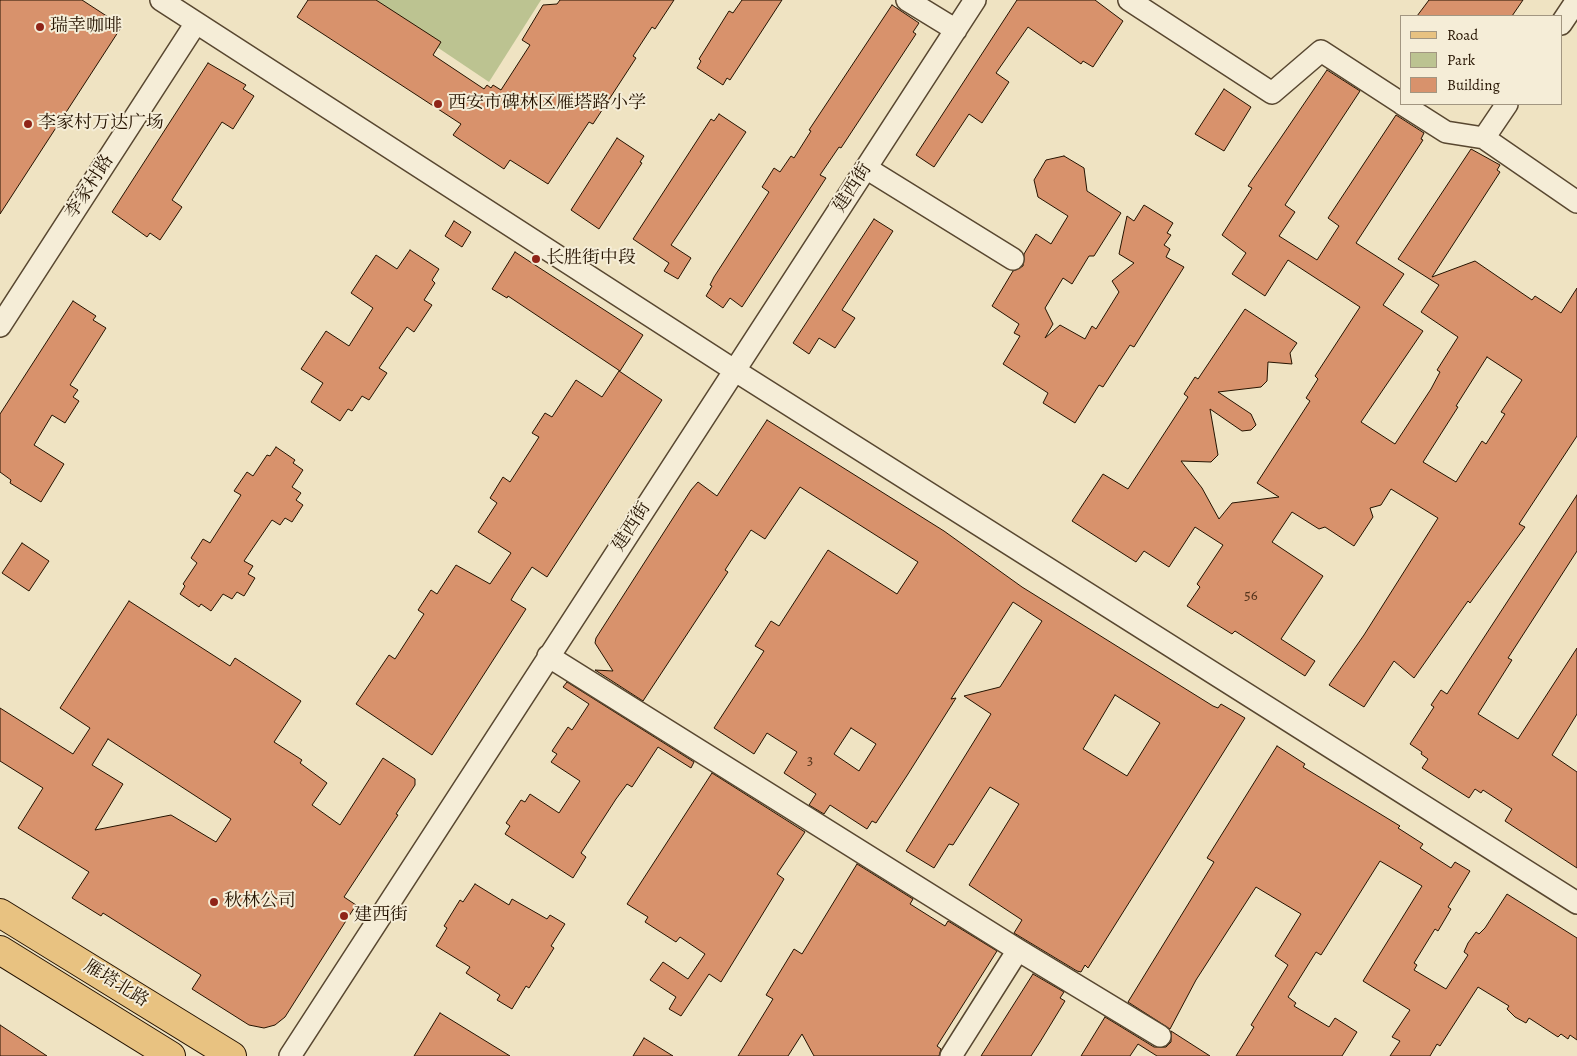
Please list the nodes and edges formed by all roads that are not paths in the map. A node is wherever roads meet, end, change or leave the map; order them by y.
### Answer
1 (162, 0) edge
2 (907, 0) edge
3 (975, 0) edge
4 (1129, 0) edge
5 (1577, 0) edge
6 (1562, 22) edge
7 (196, 23) junction
8 (956, 30) junction
9 (1400, 102) edge
10 (1404, 105) edge
11 (1506, 105) edge
12 (1484, 138) junction
13 (866, 168) junction
14 (1577, 202) edge
15 (1012, 259) dead end
16 (0, 326) edge
17 (734, 370) junction
18 (548, 656) junction
19 (1577, 903) edge
20 (0, 913) edge
21 (0, 950) edge
22 (1018, 950) junction
23 (1160, 1036) dead end
24 (171, 1056) edge
25 (232, 1056) edge
26 (290, 1056) edge
27 (951, 1056) edge

1 - 7 street
2 - 8 street
3 - 8 street, 建西街
4 - 9 street
5 - 6 street
7 - 16 street, 李家村路
7 - 17 street
8 - 13 street, 建西街
10 - 12 street
11 - 12 street
12 - 14 street
13 - 15 street
13 - 17 street, 建西街
17 - 18 street, 建西街
17 - 19 street
18 - 22 street
18 - 26 street, 建西街
20 - 25 main road, 雁塔北路
21 - 24 main road, 雁塔北路
22 - 23 street
22 - 27 street

